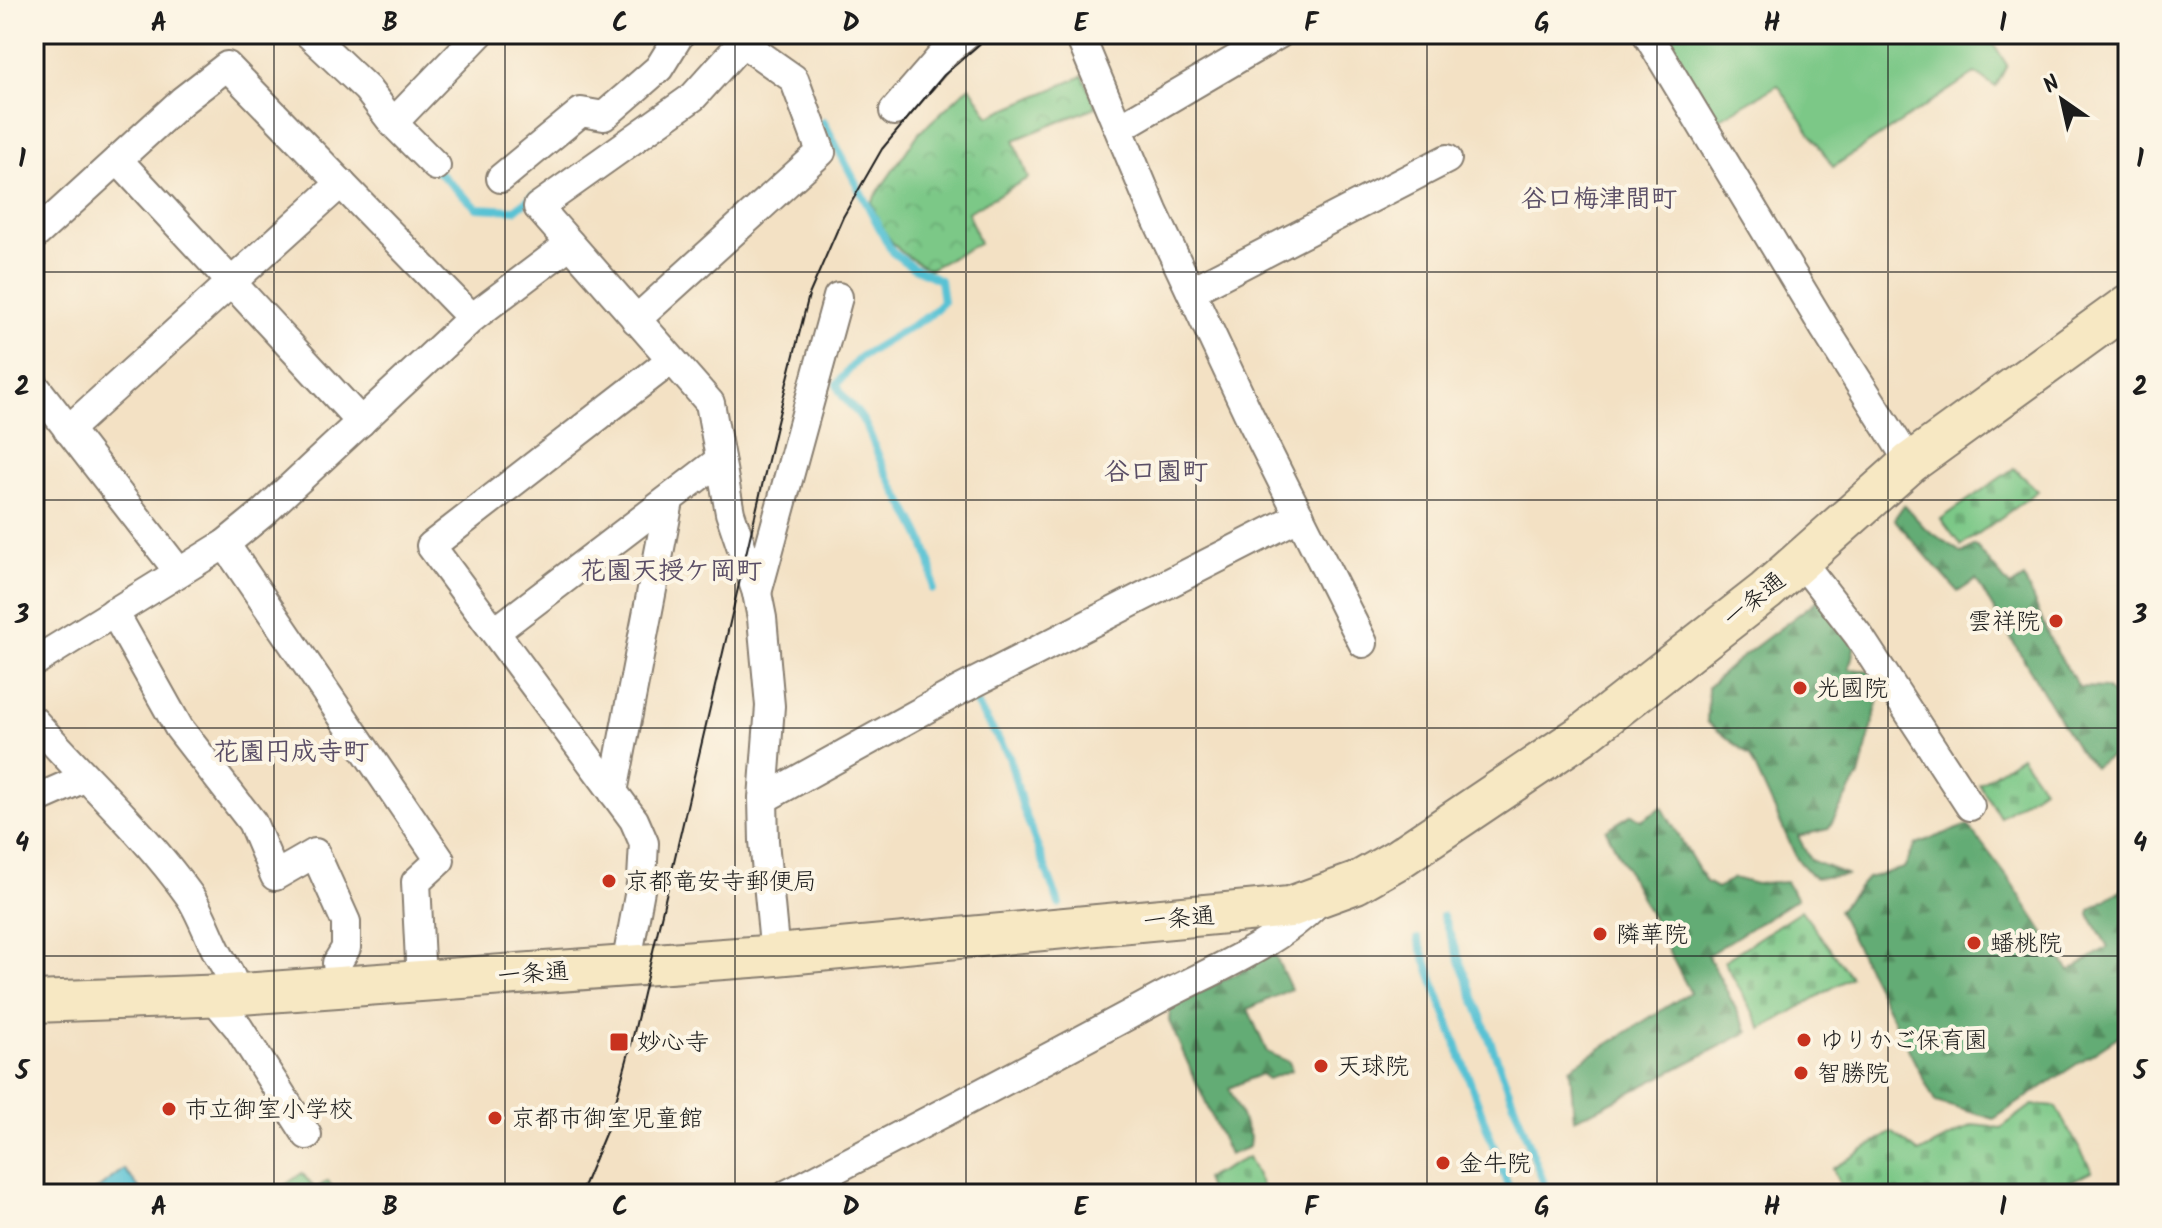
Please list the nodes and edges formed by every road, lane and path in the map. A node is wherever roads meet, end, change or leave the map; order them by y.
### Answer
1 (309, 34) edge
2 (479, 34) edge
3 (680, 34) edge
4 (966, 34) edge
5 (1079, 34) edge
6 (1279, 34) edge
7 (1647, 34) edge
8 (746, 38) edge
9 (894, 111) dead end
10 (393, 123) junction
11 (1119, 128) junction
12 (1447, 159) dead end
13 (118, 160) junction
14 (436, 166) dead end
15 (501, 178) dead end
16 (341, 183) junction
17 (34, 236) edge
18 (570, 244) junction
19 (232, 282) junction
20 (1191, 291) junction
21 (838, 297) dead end
22 (2128, 305) edge
23 (472, 318) junction
24 (636, 320) junction
25 (671, 360) junction
26 (34, 385) edge
27 (361, 422) junction
28 (68, 430) junction
29 (720, 460) junction
30 (1910, 463) junction
31 (669, 501) junction
32 (1300, 516) junction
33 (225, 544) junction
34 (1800, 560) junction
35 (179, 572) junction
36 (757, 593) junction
37 (114, 612) junction
38 (496, 631) junction
39 (1363, 643) dead end
40 (34, 662) edge
41 (34, 721) edge
42 (84, 778) junction
43 (613, 792) junction
44 (763, 799) junction
45 (34, 800) edge
46 (1970, 806) dead end
47 (1326, 894) junction
48 (775, 956) junction
49 (626, 966) junction
50 (421, 981) junction
51 (340, 987) junction
52 (223, 995) junction
53 (34, 1002) edge
54 (307, 1135) dead end
55 (788, 1194) edge

1 - 10 street
2 - 10 street
3 - 15 street
4 - 9 street
5 - 11 street
6 - 11 street
7 - 30 street
8 - 18 street
8 - 24 street
10 - 14 street
11 - 20 street
12 - 20 street
13 - 16 street
13 - 17 street
13 - 19 street
16 - 19 street
16 - 23 street
18 - 23 street
18 - 24 street
19 - 27 street
19 - 28 street
20 - 32 street
21 - 36 street
22 - 30 main road, 一条通
23 - 27 street
24 - 25 street
25 - 29 street
25 - 38 street
26 - 28 street
27 - 33 street
28 - 35 street
29 - 31 street
29 - 36 street
30 - 34 main road, 一条通
31 - 38 street
31 - 43 street
32 - 39 street
32 - 44 street
33 - 35 street
33 - 50 street
34 - 46 street
34 - 47 main road, 一条通
35 - 37 street
36 - 44 street
37 - 40 street
37 - 51 street
38 - 43 street
41 - 42 street
42 - 45 street
42 - 52 street
43 - 49 street
44 - 48 street
47 - 48 main road, 一条通
47 - 55 street
48 - 49 main road, 一条通
49 - 50 main road, 一条通
50 - 51 main road, 一条通
51 - 52 main road, 一条通
52 - 53 main road, 一条通
52 - 54 street

